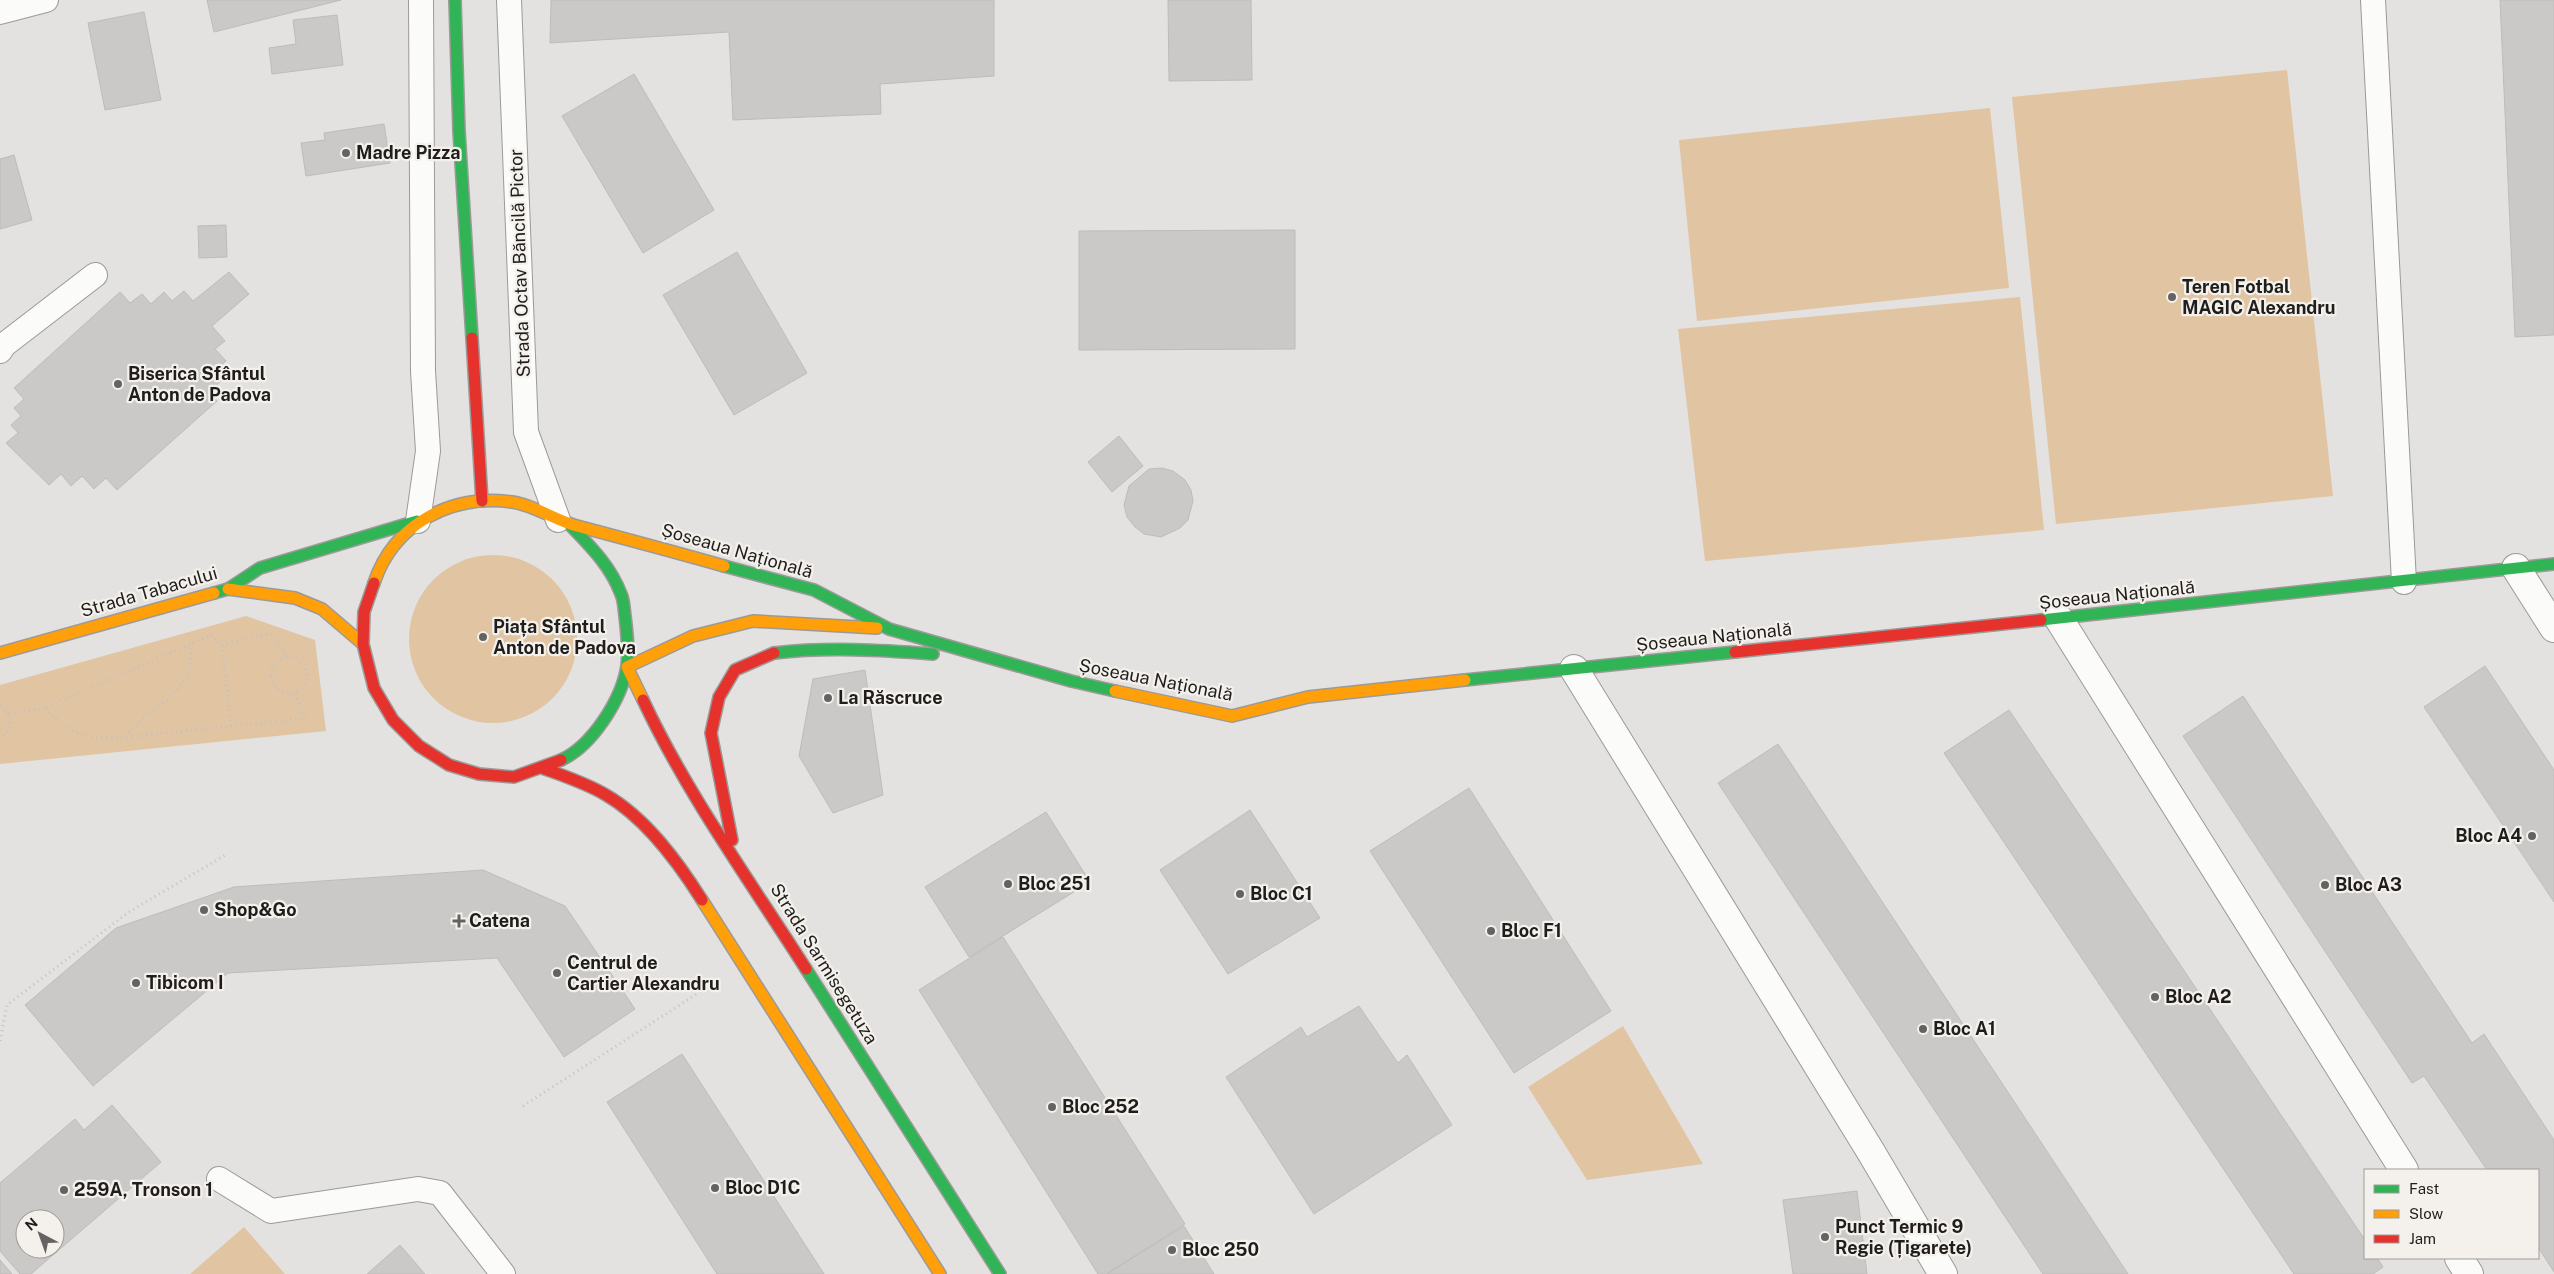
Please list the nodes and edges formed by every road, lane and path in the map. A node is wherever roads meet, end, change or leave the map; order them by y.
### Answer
1 (46, 0) edge
2 (421, 0) edge
3 (455, 0) edge
4 (509, 0) edge
5 (2373, 0) edge
6 (0, 12) edge
7 (95, 275) dead end
8 (0, 351) edge
9 (482, 501) junction
10 (418, 521) junction
11 (563, 522) junction
12 (2554, 564) edge
13 (2516, 568) junction
14 (2404, 582) junction
15 (228, 588) junction
16 (2059, 619) junction
17 (2554, 628) edge
18 (889, 629) junction
19 (192, 642) junction
20 (363, 644) junction
21 (222, 645) junction
22 (0, 653) edge
23 (286, 657) junction
24 (987, 658) junction
25 (627, 667) junction
26 (1574, 669) junction
27 (295, 693) junction
28 (0, 706) edge
29 (44, 708) junction
30 (9, 714) junction
31 (231, 726) junction
32 (0, 737) edge
33 (123, 737) junction
34 (542, 768) junction
35 (227, 854) dead end
36 (736, 859) junction
37 (700, 992) dead end
38 (0, 1041) edge
39 (524, 1106) dead end
40 (2403, 1169) edge
41 (219, 1179) dead end
42 (2460, 1259) edge
43 (503, 1274) edge
44 (940, 1274) edge
45 (1000, 1274) edge
46 (1943, 1274) edge
47 (2469, 1274) edge

1 - 6 lane
2 - 10 lane
3 - 9 street
4 - 11 lane, Strada Octav Băncilă Pictor
5 - 14 lane
7 - 8 lane
9 - 10 street, Șoseaua Națională
9 - 11 street, Șoseaua Națională
10 - 15 street, Strada Tabacului
10 - 20 street
11 - 18 street, Șoseaua Națională
11 - 25 street
12 - 13 street, Șoseaua Națională
13 - 14 street, Șoseaua Națională
13 - 17 street
14 - 16 street, Șoseaua Națională
15 - 20 street
15 - 22 street, Strada Tabacului
16 - 26 street, Șoseaua Națională
16 - 40 street
18 - 24 street, Șoseaua Națională
18 - 25 street, Șoseaua Națională
19 - 21 path
19 - 29 path
19 - 33 path
20 - 34 street
21 - 23 path
21 - 31 path
23 - 27 path
23 - 27 path
24 - 26 street, Șoseaua Națională
24 - 36 street
25 - 34 street
25 - 36 street, Strada Sarmisegetuza
26 - 46 street
27 - 31 path
28 - 30 path
29 - 30 path
29 - 33 path
30 - 32 path
31 - 33 path
34 - 44 street
35 - 38 path
36 - 45 street, Strada Sarmisegetuza
37 - 39 path
41 - 43 lane
42 - 47 street

